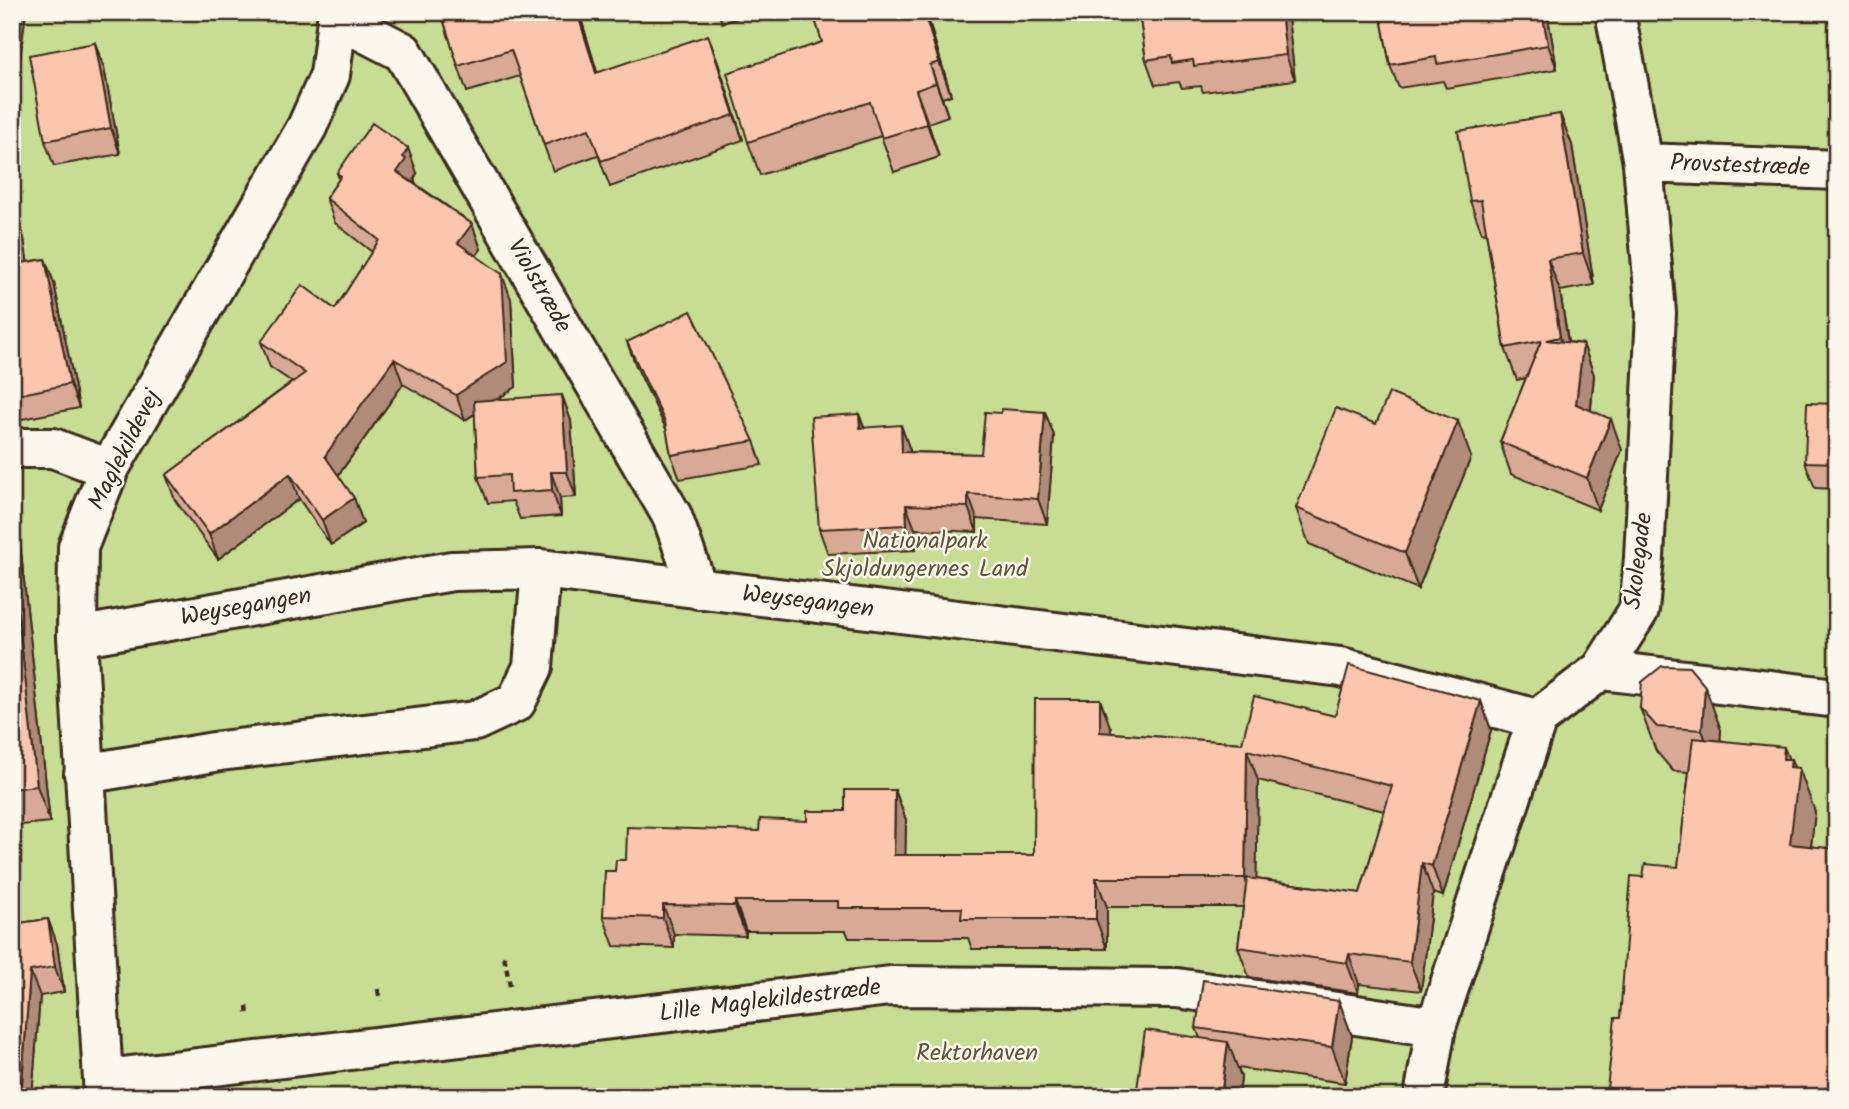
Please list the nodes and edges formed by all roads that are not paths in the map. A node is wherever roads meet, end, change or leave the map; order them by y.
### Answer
1 (1615, 12) edge
2 (339, 15) edge
3 (1643, 163) junction
4 (1837, 170) edge
5 (12, 448) edge
6 (109, 469) junction
7 (541, 569) junction
8 (698, 589) junction
9 (77, 637) junction
10 (1601, 670) junction
11 (1837, 698) edge
12 (1536, 719) junction
13 (84, 774) junction
14 (1436, 1027) junction
15 (104, 1088) edge
16 (1424, 1097) edge

1 - 3 street, Skolegade
2 - 6 street, Maglekildevej
2 - 8 street, Violstræde
3 - 4 street, Provstestræde
3 - 10 street, Skolegade
5 - 6 street
6 - 9 street, Maglekildevej
7 - 8 street, Weysegangen
7 - 9 street, Weysegangen
7 - 13 street
8 - 12 street, Weysegangen
9 - 13 street, Maglekildevej
10 - 11 street
10 - 12 street, Skolegade
12 - 14 street
13 - 15 street, Maglekildevej
14 - 15 street, Lille Maglekildestræde
14 - 16 street

